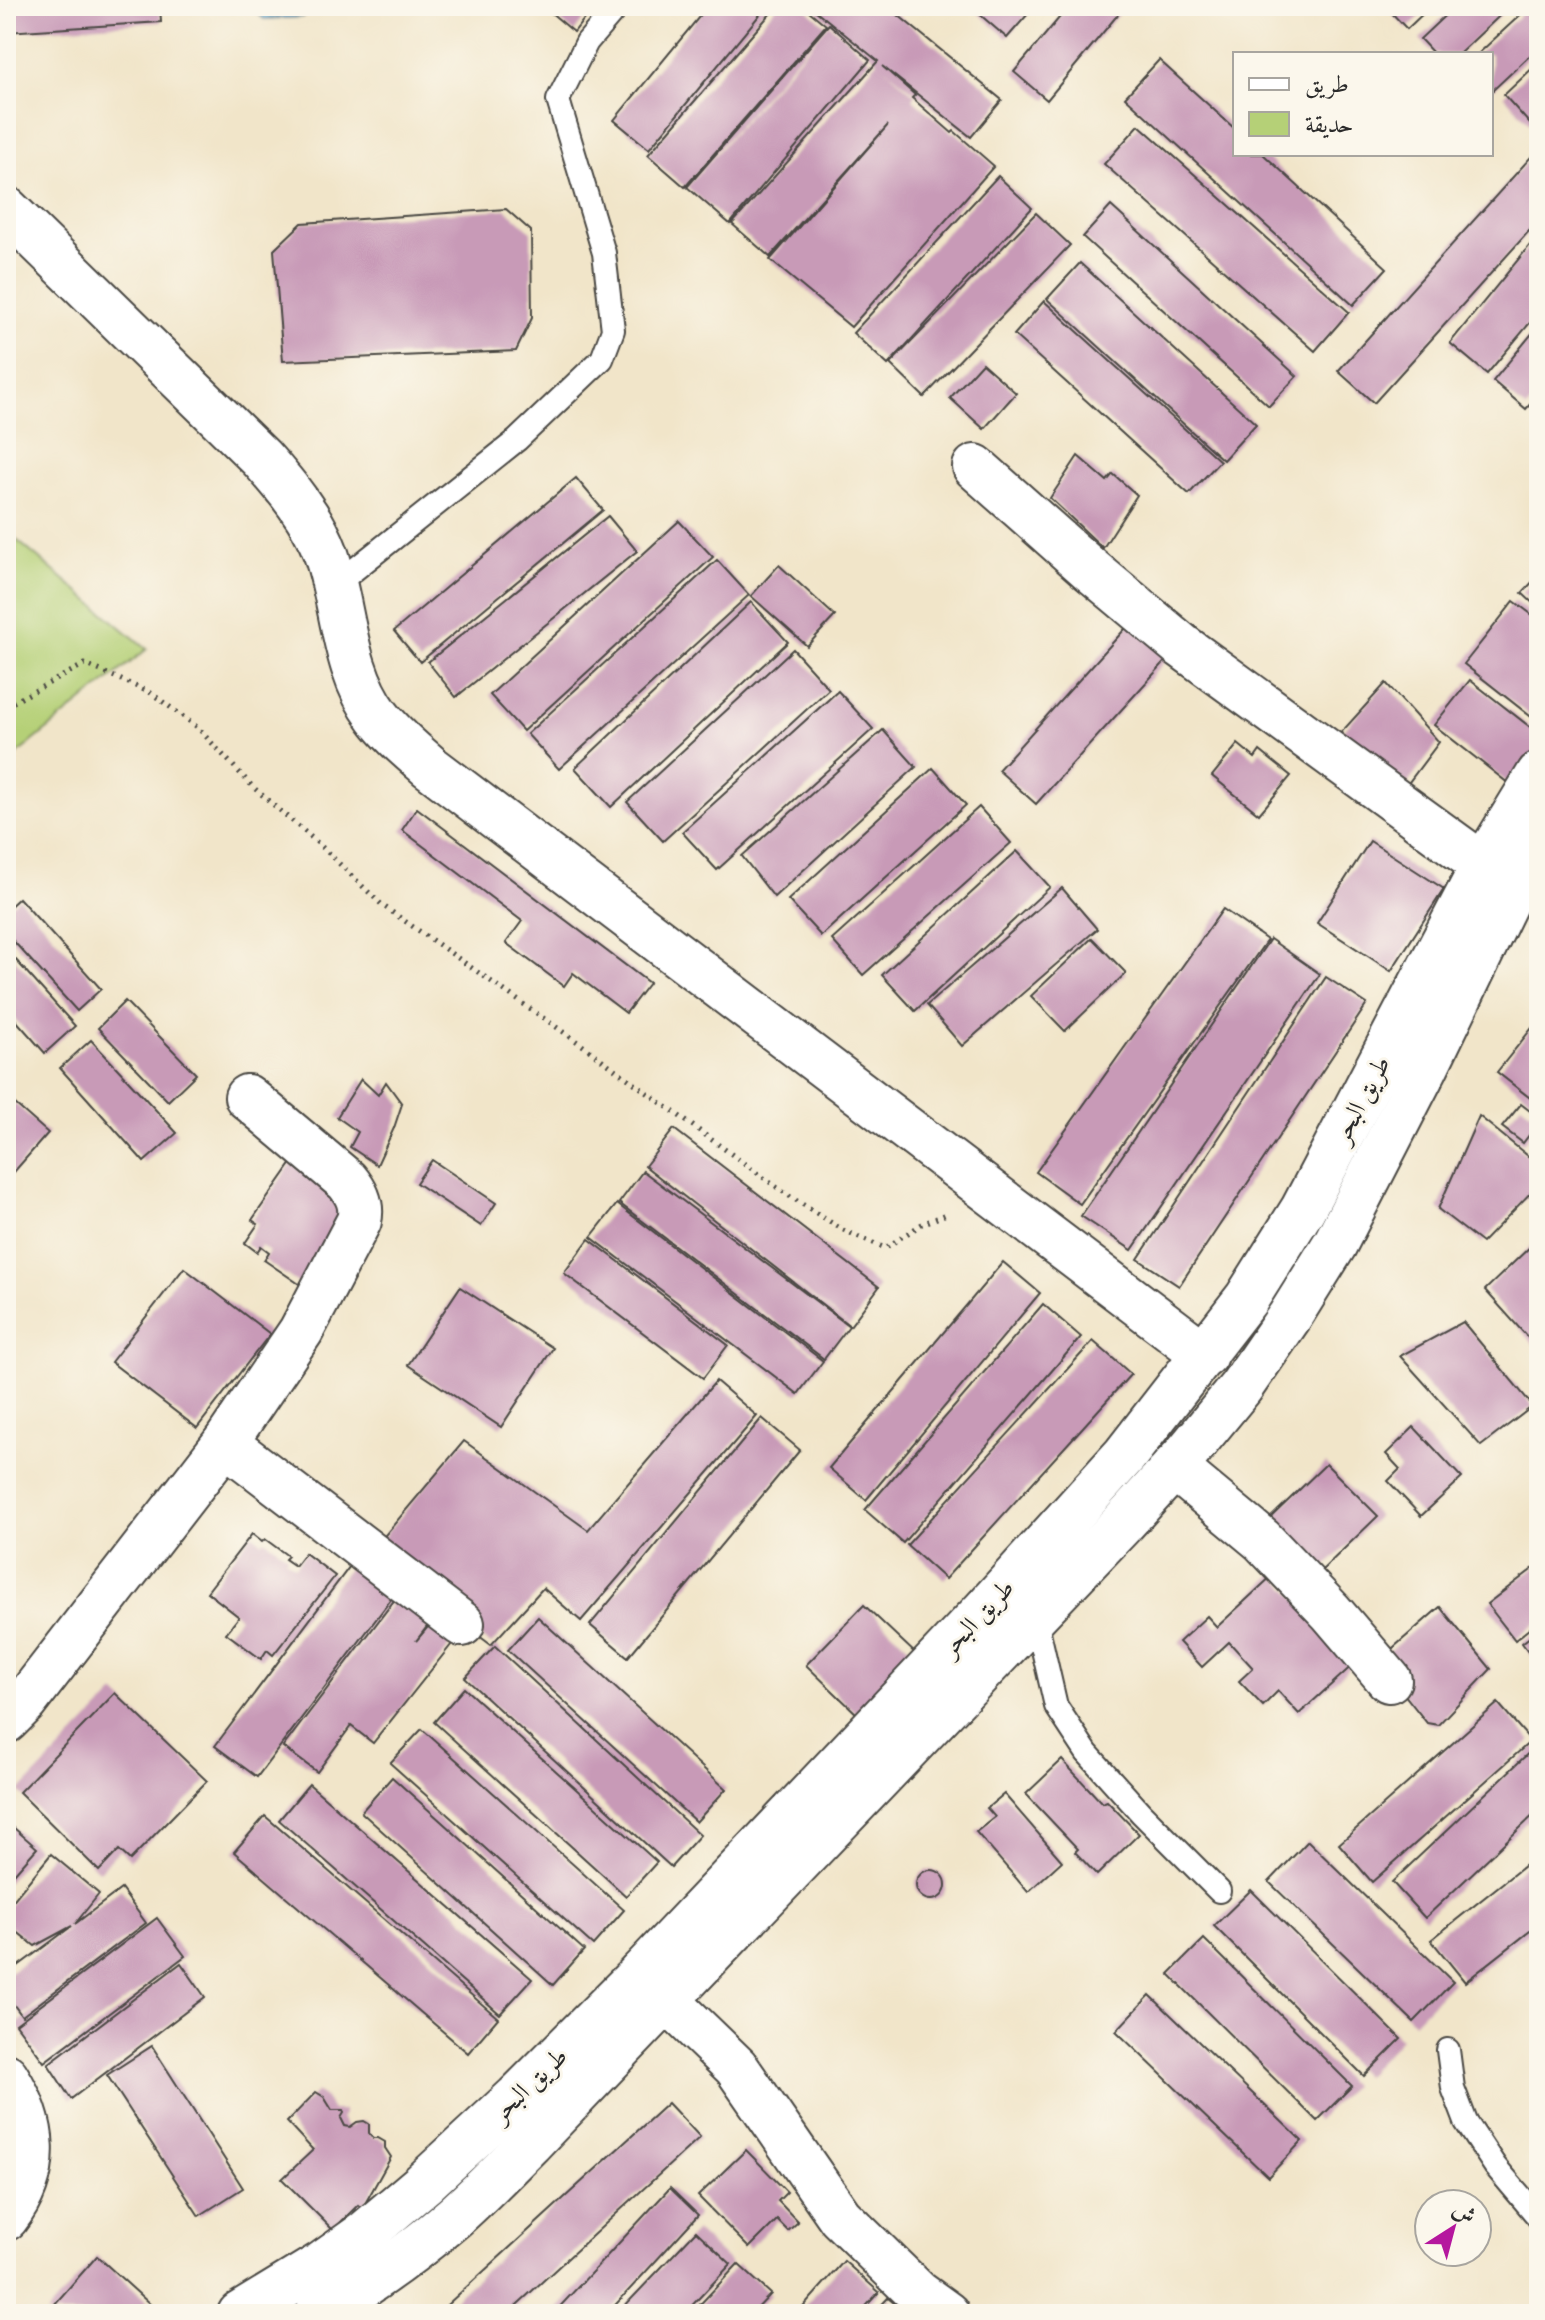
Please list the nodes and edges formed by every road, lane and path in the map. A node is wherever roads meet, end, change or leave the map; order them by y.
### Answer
1 (618, 6) edge
2 (6, 209) edge
3 (975, 467) dead end
4 (334, 586) junction
5 (6, 706) edge
6 (1539, 774) edge
7 (1539, 844) edge
8 (1499, 875) junction
9 (247, 1097) dead end
10 (959, 1209) dead end
11 (1205, 1355) junction
12 (225, 1443) junction
13 (1174, 1467) junction
14 (1035, 1615) junction
15 (462, 1624) dead end
16 (1389, 1680) dead end
17 (6, 1721) edge
18 (1219, 1891) dead end
19 (654, 1988) junction
20 (1448, 2050) dead end
21 (6, 2076) edge
22 (6, 2218) edge
23 (1539, 2218) edge
24 (240, 2314) edge
25 (318, 2314) edge
26 (947, 2314) edge

1 - 4 lane
2 - 4 main road
3 - 8 main road
4 - 11 main road
5 - 10 path
6 - 8 main road, طريق البحر
7 - 8 main road, طريق البحر
8 - 11 main road, طريق البحر
8 - 13 main road, طريق البحر
9 - 12 main road
11 - 19 main road, طريق البحر
12 - 15 main road
12 - 17 main road
13 - 14 main road, طريق البحر
13 - 16 main road
14 - 18 lane
14 - 19 main road, طريق البحر
19 - 24 main road, طريق البحر
19 - 25 main road, طريق البحر
19 - 26 main road
20 - 23 lane
21 - 22 main road

